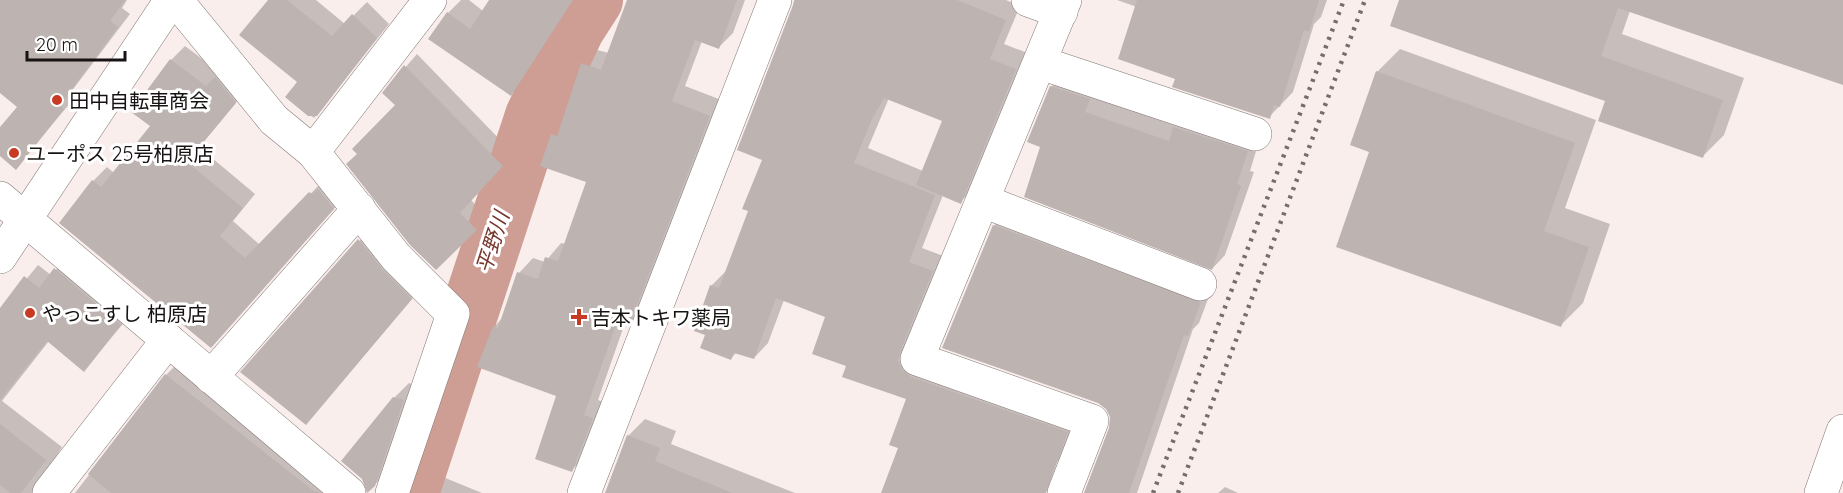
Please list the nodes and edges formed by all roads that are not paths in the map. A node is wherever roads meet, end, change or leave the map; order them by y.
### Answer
1 (171, 0) edge
2 (176, 0) edge
3 (430, 0) edge
4 (775, 0) edge
5 (1028, 0) edge
6 (1063, 6) edge
7 (1041, 63) junction
8 (1255, 134) dead end
9 (313, 152) junction
10 (0, 198) edge
11 (983, 201) junction
12 (359, 209) junction
13 (25, 220) junction
14 (0, 257) edge
15 (1200, 284) dead end
16 (168, 340) junction
17 (211, 377) junction
18 (1843, 431) edge
19 (49, 493) edge
20 (349, 493) edge
21 (392, 493) edge
22 (584, 493) edge
23 (1064, 493) edge
24 (1821, 493) edge

1 - 13 main road
2 - 9 main road
3 - 9 main road
4 - 22 main road
5 - 6 main road
6 - 7 main road
7 - 8 main road
7 - 11 main road
9 - 12 main road
10 - 13 main road
11 - 15 main road
11 - 23 main road
12 - 17 main road
12 - 21 main road
13 - 14 main road
13 - 16 main road
16 - 17 main road
16 - 19 main road
17 - 20 main road
18 - 24 main road

